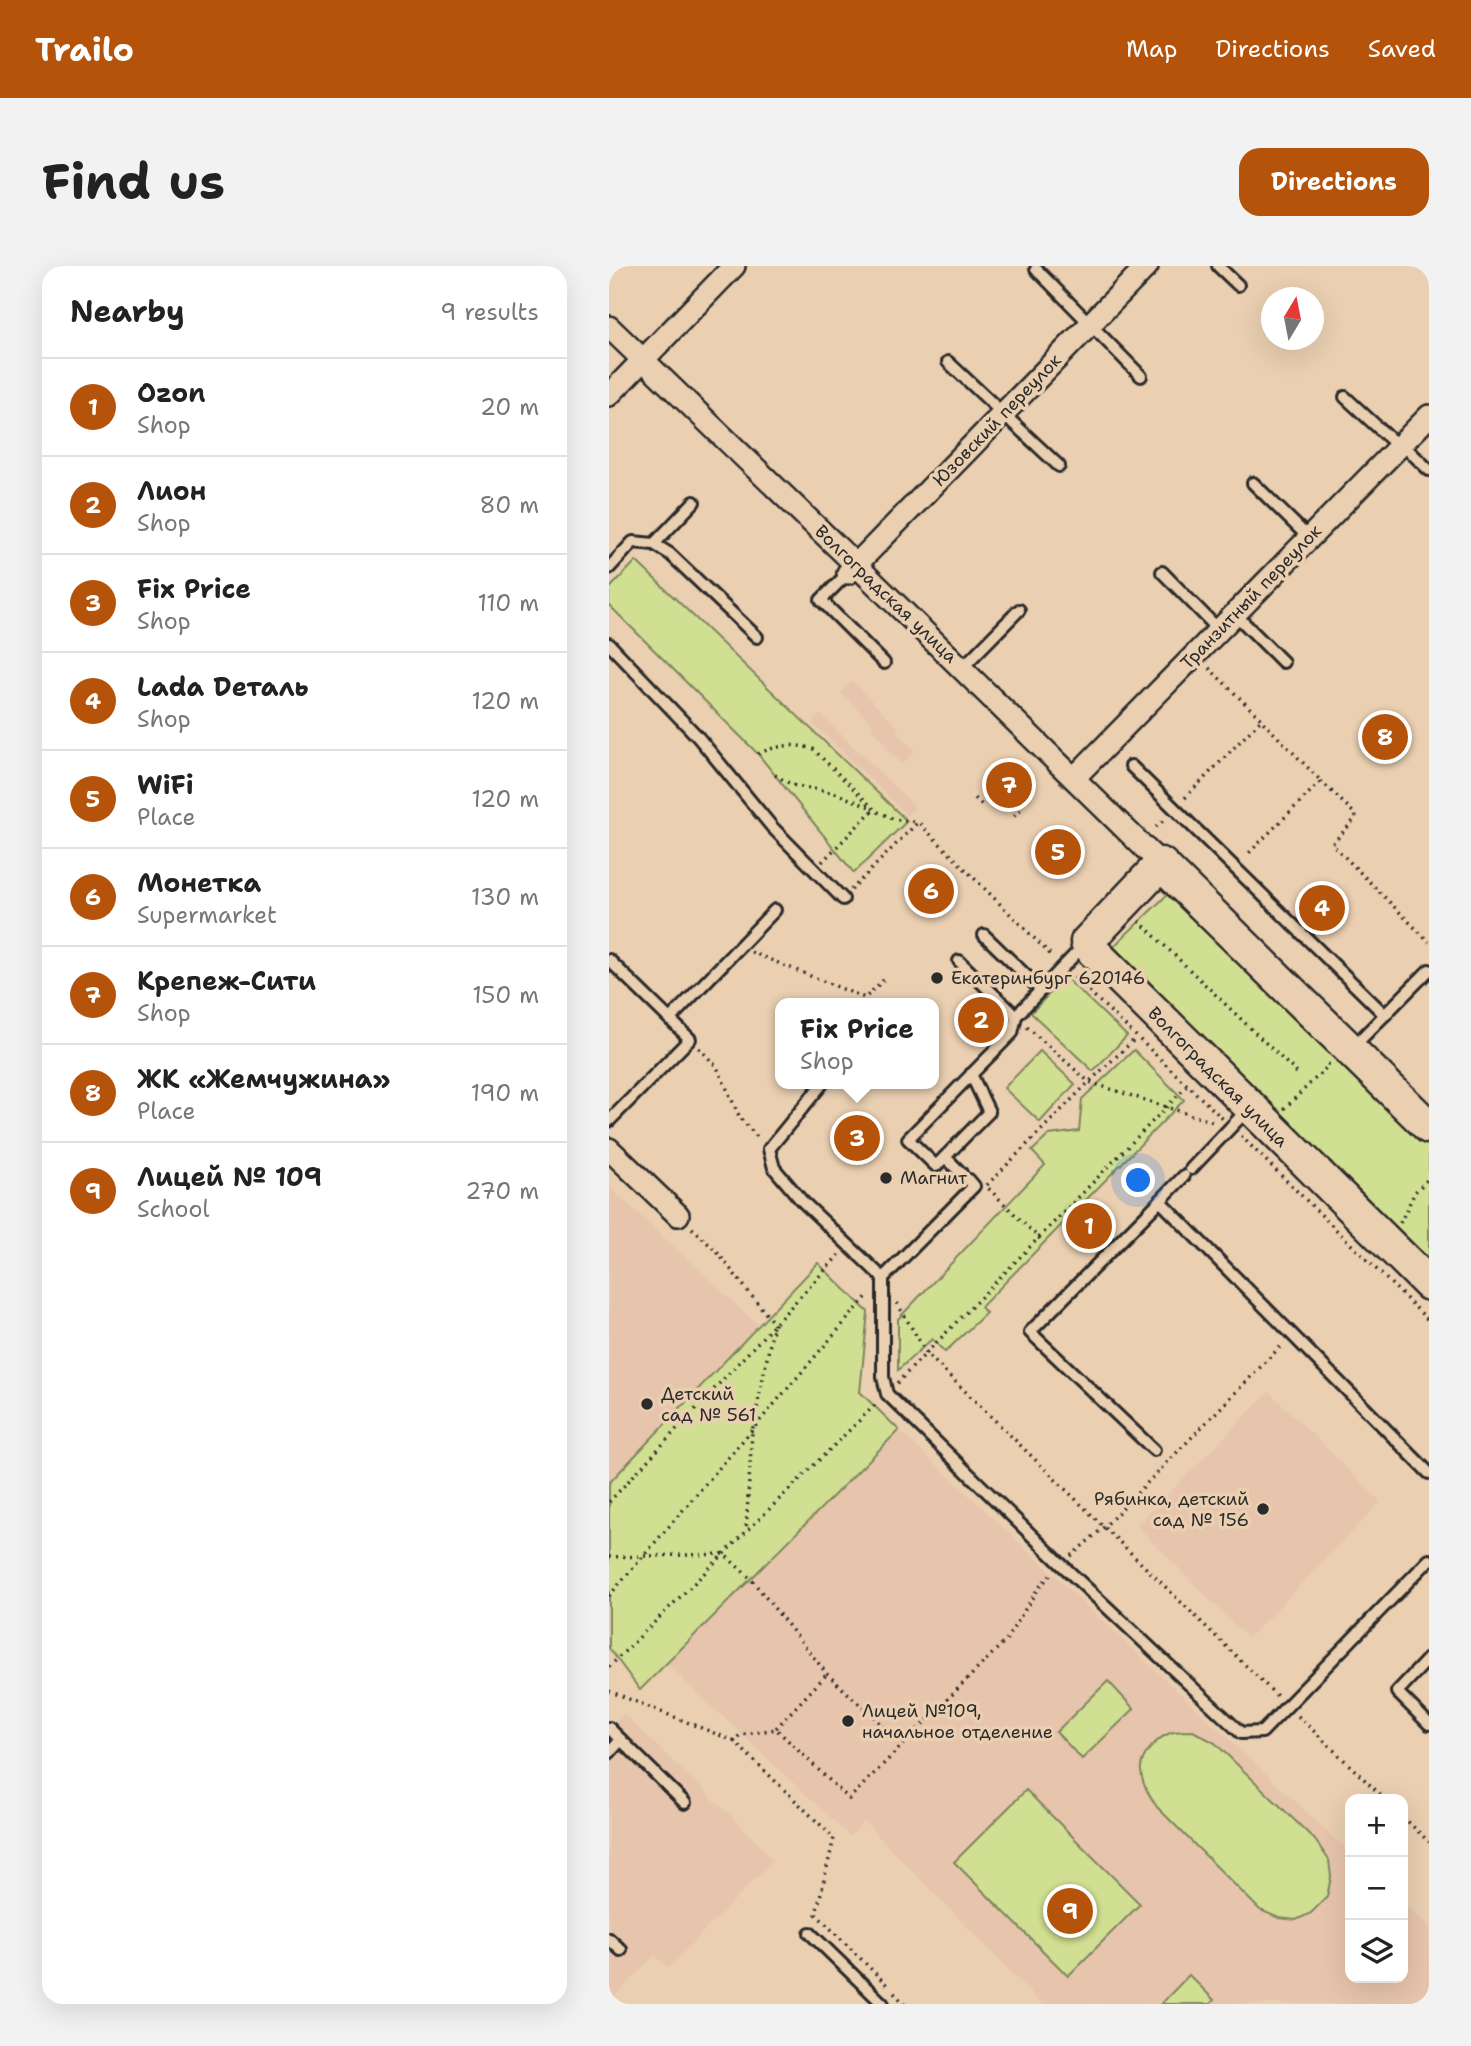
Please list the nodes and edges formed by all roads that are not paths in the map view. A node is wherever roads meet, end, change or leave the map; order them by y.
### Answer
1 (734, 266) edge
2 (1147, 266) edge
3 (1218, 266) edge
4 (1036, 269) dead end
5 (1238, 285) dead end
6 (1091, 324) junction
7 (609, 327) edge
8 (643, 360) junction
9 (948, 362) dead end
10 (1141, 376) dead end
11 (609, 395) edge
12 (1345, 397) dead end
13 (1003, 414) junction
14 (1429, 416) edge
15 (1400, 445) junction
16 (1059, 466) dead end
17 (1429, 470) edge
18 (1252, 483) dead end
19 (694, 502) dead end
20 (1309, 538) junction
21 (654, 544) junction
22 (609, 568) edge
23 (852, 569) junction
24 (1161, 572) dead end
25 (1019, 610) dead end
26 (1235, 614) junction
27 (1219, 630) junction
28 (757, 637) dead end
29 (609, 644) edge
30 (1283, 662) dead end
31 (884, 663) dead end
32 (962, 668) junction
33 (1131, 766) dead end
34 (1073, 778) junction
35 (1161, 864) junction
36 (843, 899) road end
37 (775, 910) dead end
38 (984, 935) dead end
39 (1087, 942) junction
40 (609, 960) edge
41 (959, 961) dead end
42 (1429, 970) edge
43 (1041, 990) junction
44 (1385, 1015) junction
45 (1016, 1016) junction
46 (670, 1019) junction
47 (1337, 1054) junction
48 (971, 1074) junction
49 (818, 1089) edge
50 (1252, 1117) junction
51 (609, 1121) edge
52 (1429, 1127) edge
53 (609, 1149) edge
54 (945, 1157) junction
55 (1160, 1201) junction
56 (678, 1215) road end
57 (883, 1278) junction
58 (1429, 1284) edge
59 (1154, 1450) dead end
60 (1429, 1473) edge
61 (1429, 1560) edge
62 (1429, 1658) edge
63 (1429, 1724) edge
64 (609, 1728) edge
65 (621, 1740) junction
66 (609, 1753) edge
67 (685, 1802) dead end
68 (810, 1933) dead end
69 (609, 1939) edge
70 (621, 1950) dead end
71 (883, 2004) edge

1 - 8 street
2 - 6 street, Юзовский переулок
3 - 5 lane
4 - 6 lane
6 - 10 lane
6 - 13 street, Юзовский переулок
7 - 8 street, Волгоградская улица
8 - 11 street
8 - 23 street, Волгоградская улица
9 - 13 lane
12 - 15 lane
13 - 16 lane
13 - 23 street, Юзовский переулок
14 - 15 street, Транзитный переулок
15 - 17 lane
15 - 20 street, Транзитный переулок
18 - 20 lane
19 - 21 lane
20 - 26 street, Транзитный переулок
21 - 22 lane
21 - 28 lane
23 - 31 lane
23 - 32 street, Волгоградская улица
24 - 27 lane
25 - 32 lane
26 - 27 street, Транзитный переулок
26 - 30 lane
27 - 34 street, Транзитный переулок
29 - 36 lane
32 - 34 street, Волгоградская улица
33 - 44 lane
34 - 35 street, Волгоградская улица
35 - 39 street
35 - 47 street, Волгоградская улица
37 - 46 lane
38 - 43 lane
39 - 43 lane
39 - 50 street, Волгоградская улица
40 - 46 lane
41 - 45 lane
42 - 44 lane
43 - 45 lane
44 - 47 lane
45 - 48 lane
46 - 51 lane
47 - 52 street, Волгоградская улица
48 - 54 lane
48 - 54 lane
49 - 57 lane
50 - 55 lane
50 - 58 street, Волгоградская улица
53 - 56 street
54 - 57 lane
55 - 59 lane
55 - 60 lane
57 - 61 lane
62 - 63 lane
64 - 65 lane
65 - 66 lane
65 - 67 lane
68 - 71 lane
69 - 70 lane

